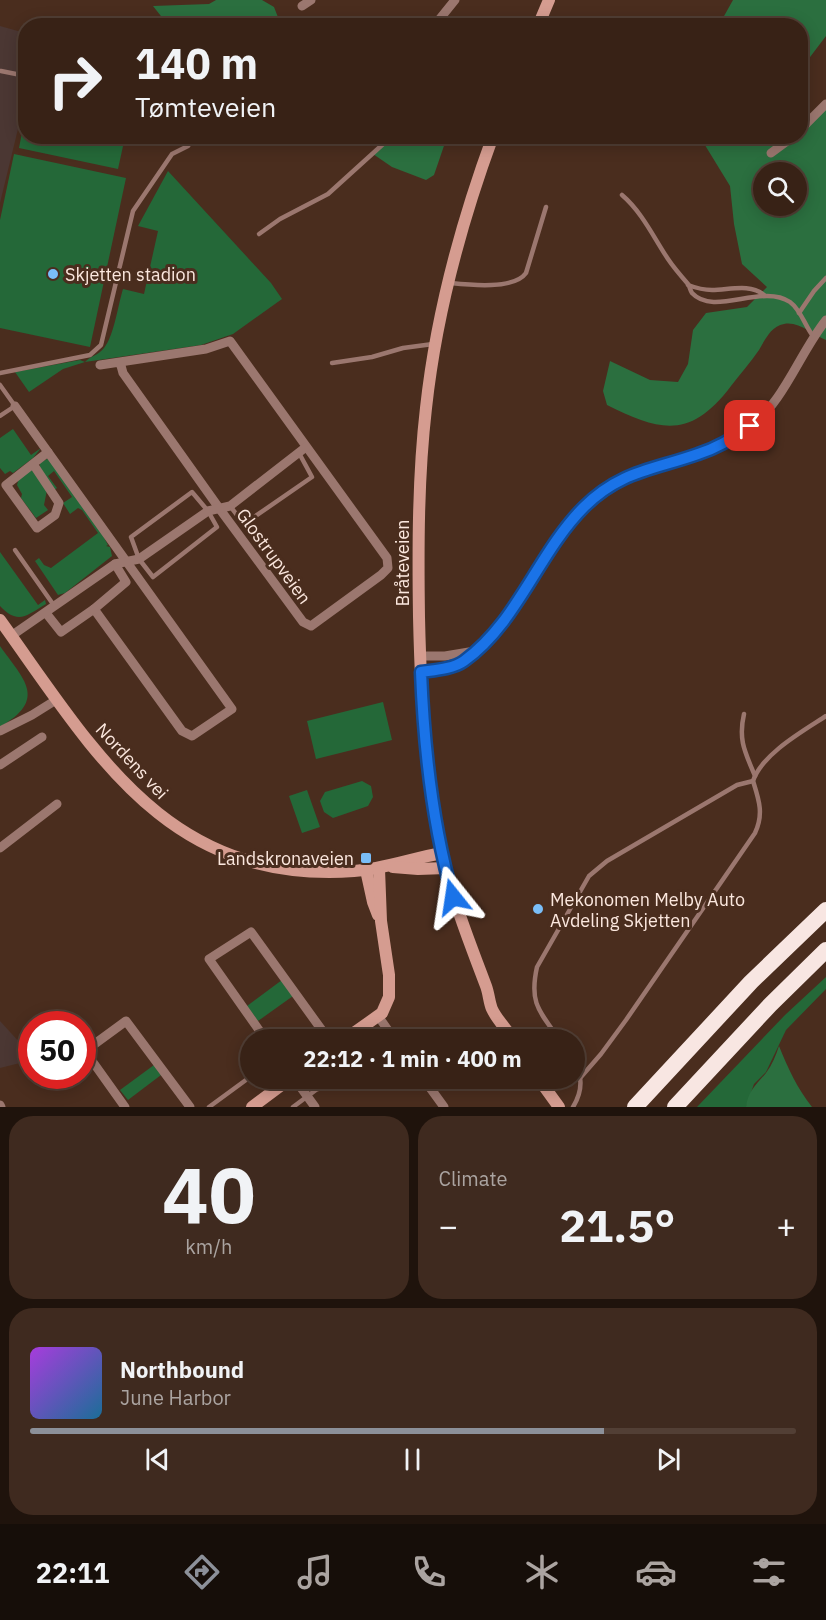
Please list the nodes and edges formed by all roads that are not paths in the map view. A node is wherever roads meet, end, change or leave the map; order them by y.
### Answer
1 (311, 0) edge
2 (455, 0) edge
3 (549, 0) edge
4 (302, 6) dead end
5 (440, 18) edge
6 (541, 18) edge
7 (2, 71) dead end
8 (18, 74) edge
9 (826, 104) edge
10 (808, 122) edge
11 (189, 144) edge
12 (383, 144) edge
13 (490, 144) edge
14 (783, 144) edge
15 (771, 153) dead end
16 (622, 195) dead end
17 (546, 207) dead end
18 (259, 234) dead end
19 (826, 278) edge
20 (450, 283) junction
21 (688, 285) junction
22 (764, 295) junction
23 (799, 313) junction
24 (826, 320) edge
25 (813, 336) junction
26 (436, 344) junction
27 (120, 362) junction
28 (332, 363) dead end
29 (100, 365) dead end
30 (0, 373) edge
31 (0, 385) edge
32 (15, 406) junction
33 (0, 416) edge
34 (303, 450) junction
35 (48, 452) junction
36 (33, 464) junction
37 (3, 481) edge
38 (230, 506) junction
39 (219, 508) junction
40 (208, 511) junction
41 (15, 550) dead end
42 (139, 559) junction
43 (125, 562) junction
44 (115, 564) junction
45 (55, 607) junction
46 (94, 609) junction
47 (46, 613) junction
48 (0, 620) edge
49 (11, 636) junction
50 (475, 651) junction
51 (420, 657) junction
52 (421, 672) junction
53 (56, 700) junction
54 (744, 714) dead end
55 (826, 716) edge
56 (0, 731) edge
57 (42, 737) dead end
58 (0, 765) edge
59 (754, 779) junction
60 (57, 804) dead end
61 (0, 848) edge
62 (442, 853) junction
63 (385, 868) junction
64 (446, 868) junction
65 (366, 870) junction
66 (826, 910) edge
67 (381, 921) junction
68 (826, 950) edge
69 (378, 1016) junction
70 (258, 1029) edge
71 (321, 1029) edge
72 (360, 1029) edge
73 (386, 1029) edge
74 (507, 1029) edge
75 (552, 1029) edge
76 (585, 1072) edge
77 (240, 1084) edge
78 (277, 1089) edge
79 (302, 1089) edge
80 (318, 1089) edge
81 (431, 1089) edge
82 (546, 1089) edge
83 (580, 1089) edge
84 (308, 1096) junction
85 (125, 1107) edge
86 (190, 1107) edge
87 (209, 1107) edge
88 (252, 1107) edge
89 (293, 1107) edge
90 (315, 1107) edge
91 (444, 1107) edge
92 (559, 1107) edge
93 (573, 1107) edge
94 (635, 1107) edge
95 (675, 1107) edge

1 - 4 street
2 - 5 street
3 - 6 main road
7 - 8 lane
9 - 10 street
11 - 30 lane
12 - 18 lane
13 - 20 main road, Bråteveien
14 - 15 street
16 - 21 lane
17 - 20 lane
19 - 23 lane
20 - 26 main road, Bråteveien
21 - 22 lane
21 - 22 lane
22 - 23 lane
23 - 25 lane
24 - 25 street
25 - 50 street
26 - 28 lane
26 - 51 main road, Bråteveien
27 - 29 street, Glostrupveien
27 - 34 street, Glostrupveien
27 - 39 street, Glostrupveien
31 - 32 lane
32 - 33 lane
32 - 35 street
34 - 38 street, Glostrupveien
34 - 38 lane
34 - 39 street, Glostrupveien
35 - 36 street
35 - 43 street
36 - 37 street
36 - 37 street
38 - 39 street, Glostrupveien
39 - 40 street, Glostrupveien
40 - 42 street, Glostrupveien
40 - 42 lane
40 - 42 lane
41 - 45 lane
42 - 43 street, Glostrupveien
43 - 44 street, Glostrupveien
43 - 46 street
44 - 45 street, Glostrupveien
44 - 46 street
45 - 47 street, Glostrupveien
46 - 47 street
47 - 49 street, Glostrupveien
48 - 49 main road, Nordens vei
49 - 53 main road, Nordens vei
50 - 51 street
50 - 52 street
51 - 52 main road, Bråteveien
52 - 62 main road, Bråteveien
53 - 56 street
53 - 65 main road, Nordens vei
54 - 59 lane
55 - 59 lane
57 - 58 street
59 - 75 lane
59 - 76 lane
60 - 61 street
62 - 63 main road, Nordens vei
62 - 64 main road, Bråteveien
63 - 64 main road, Nordens vei
63 - 65 main road, Nordens vei
63 - 67 main road
64 - 74 main road, Bråteveien
65 - 67 main road
66 - 94 highway
67 - 69 main road
68 - 95 highway
69 - 72 main road
69 - 73 street
70 - 71 street
77 - 87 lane
78 - 88 main road
79 - 84 street
80 - 84 lane
81 - 91 street
82 - 92 main road
83 - 93 lane
84 - 89 lane
84 - 90 street
85 - 86 street

